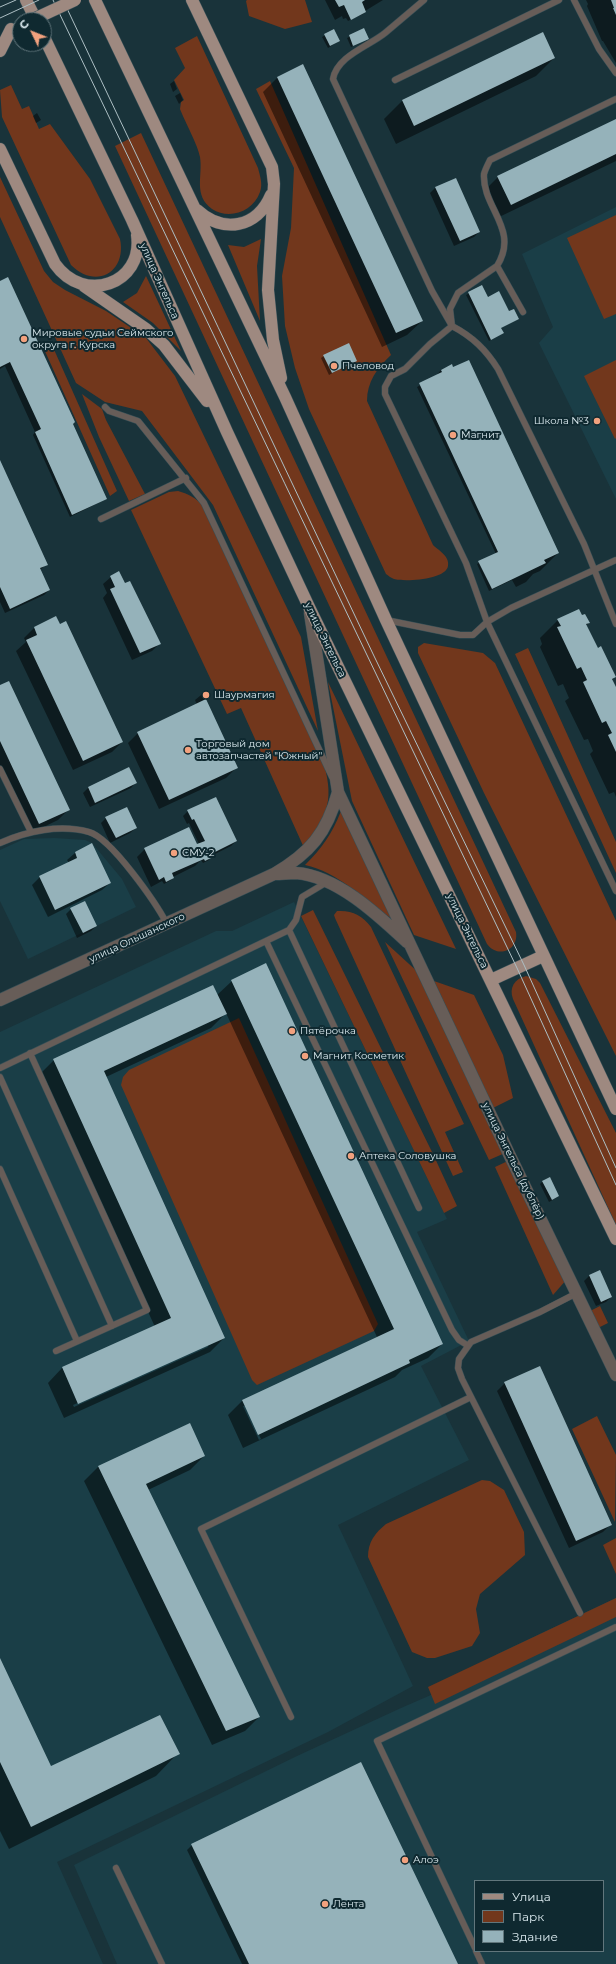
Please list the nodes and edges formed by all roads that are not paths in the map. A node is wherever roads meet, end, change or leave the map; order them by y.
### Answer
1 (26, 0) edge
2 (75, 0) edge
3 (95, 0) edge
4 (424, 0) edge
5 (559, 0) edge
6 (574, 0) edge
7 (195, 1) edge
8 (32, 12) edge
9 (49, 12) edge
10 (10, 30) edge
11 (0, 51) edge
12 (51, 52) edge
13 (616, 73) edge
14 (395, 80) dead end
15 (616, 99) edge
16 (0, 149) edge
17 (274, 184) junction
18 (191, 202) junction
19 (136, 228) junction
20 (498, 266) junction
21 (84, 286) junction
22 (523, 312) dead end
23 (452, 326) junction
24 (285, 397) junction
25 (105, 406) dead end
26 (227, 432) junction
27 (186, 478) junction
28 (101, 519) dead end
29 (616, 560) edge
30 (594, 569) junction
31 (309, 608) junction
32 (386, 620) junction
33 (487, 622) junction
34 (616, 624) edge
35 (0, 769) edge
36 (338, 792) junction
37 (31, 832) junction
38 (0, 843) edge
39 (274, 874) junction
40 (327, 882) junction
41 (616, 891) edge
42 (167, 924) junction
43 (289, 930) junction
44 (266, 941) junction
45 (411, 946) junction
46 (543, 956) junction
47 (491, 980) junction
48 (0, 1000) edge
49 (30, 1053) junction
50 (0, 1068) edge
51 (0, 1077) edge
52 (616, 1109) edge
53 (0, 1170) edge
54 (419, 1208) dead end
55 (616, 1239) edge
56 (577, 1293) junction
57 (112, 1326) junction
58 (77, 1341) junction
59 (467, 1345) junction
60 (56, 1351) dead end
61 (616, 1375) edge
62 (471, 1397) junction
63 (580, 1613) dead end
64 (616, 1627) edge
65 (291, 1717) dead end
66 (116, 1868) dead end
67 (474, 1946) edge
68 (476, 1952) edge
69 (162, 1964) edge
70 (482, 1964) edge

1 - 8 main road
2 - 9 main road, bridge
3 - 18 main road
4 - 23 lane
5 - 14 lane
6 - 13 lane
7 - 17 main road
10 - 11 main road
12 - 19 main road, улица Энгельса
15 - 20 lane
16 - 21 main road
17 - 18 main road
17 - 24 main road
18 - 24 main road
19 - 21 main road
19 - 26 main road, улица Энгельса
20 - 22 lane
20 - 23 lane
21 - 26 main road
23 - 30 lane
23 - 33 lane
24 - 32 main road
25 - 27 lane
26 - 31 main road, улица Энгельса
27 - 28 lane
27 - 36 lane
29 - 30 lane
30 - 33 lane
30 - 34 lane
31 - 36 street
31 - 47 main road, улица Энгельса
32 - 33 lane
32 - 46 main road
33 - 41 lane
35 - 37 lane
36 - 39 street, улица Ольшанского
36 - 45 street, улица Энгельса (дублёр)
37 - 38 lane
37 - 42 lane
39 - 40 street
39 - 42 street, улица Ольшанского
40 - 43 lane
40 - 45 street
42 - 48 street, улица Ольшанского
43 - 44 lane
43 - 54 lane
44 - 49 lane
44 - 59 lane
45 - 56 street, улица Энгельса (дублёр)
46 - 47 main road
46 - 52 main road
47 - 55 main road, улица Энгельса
49 - 50 lane
49 - 57 lane
51 - 57 lane
53 - 58 lane
56 - 59 lane
56 - 61 street, улица Энгельса (дублёр)
57 - 58 lane
58 - 60 lane
59 - 62 lane
62 - 63 lane
62 - 65 lane
64 - 67 lane
66 - 69 lane
68 - 70 lane

